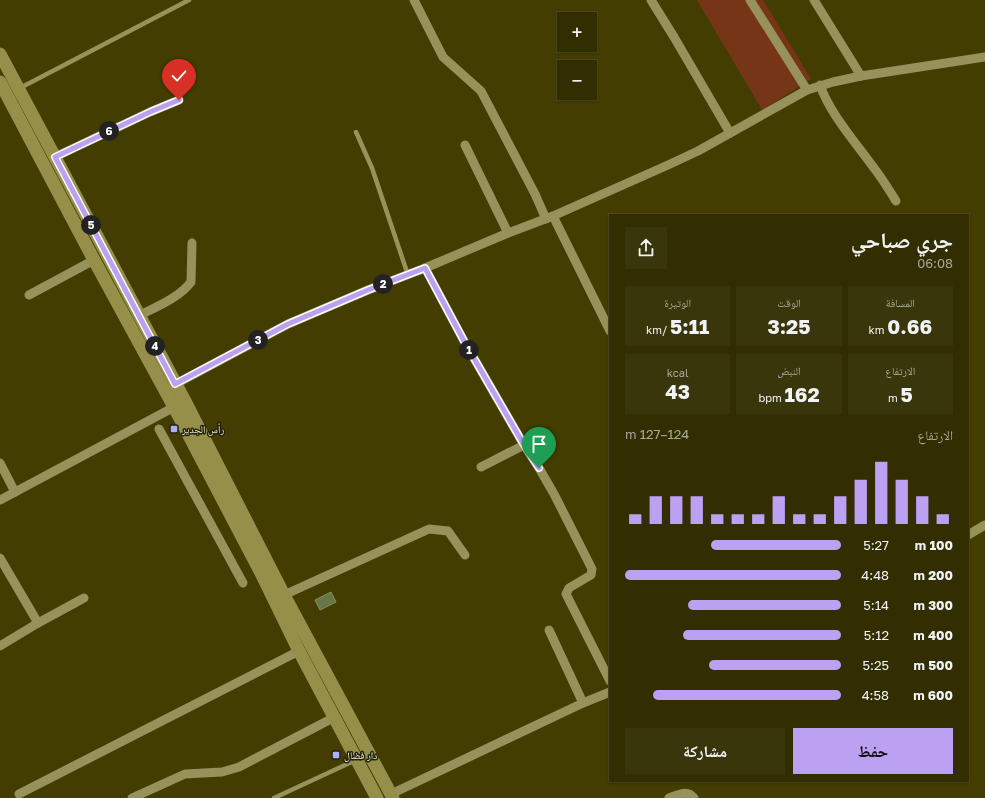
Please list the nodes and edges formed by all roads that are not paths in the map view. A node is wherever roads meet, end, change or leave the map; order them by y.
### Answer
1 (189, 0) edge
2 (414, 0) edge
3 (651, 0) edge
4 (750, 0) edge
5 (814, 0) edge
6 (0, 54) edge
7 (985, 57) edge
8 (861, 76) junction
9 (0, 82) edge
10 (820, 85) junction
11 (19, 89) junction
12 (807, 90) junction
13 (179, 100) dead end
14 (356, 132) dead end
15 (730, 133) junction
16 (465, 145) dead end
17 (55, 157) junction
18 (896, 201) dead end
19 (550, 218) junction
20 (508, 233) junction
21 (192, 243) dead end
22 (94, 260) junction
23 (425, 268) junction
24 (408, 274) junction
25 (29, 295) dead end
26 (138, 316) junction
27 (609, 329) edge
28 (170, 387) junction
29 (179, 404) junction
30 (159, 429) dead end
31 (524, 445) junction
32 (0, 463) edge
33 (481, 467) dead end
34 (15, 492) junction
35 (0, 500) edge
36 (985, 525) edge
37 (969, 534) edge
38 (465, 555) dead end
39 (0, 558) edge
40 (243, 583) dead end
41 (284, 596) junction
42 (84, 598) dead end
43 (38, 623) junction
44 (549, 630) dead end
45 (0, 646) edge
46 (299, 651) junction
47 (609, 679) edge
48 (609, 692) edge
49 (583, 703) junction
50 (335, 717) junction
51 (357, 759) junction
52 (19, 794) dead end
53 (392, 796) edge
54 (132, 798) edge
55 (274, 798) edge
56 (377, 798) edge
57 (669, 798) edge
58 (694, 798) edge

1 - 11 lane
2 - 19 street
3 - 15 street
4 - 12 street
5 - 8 street
6 - 11 main road
7 - 8 street
8 - 10 street
9 - 22 main road
10 - 12 street
10 - 18 street
11 - 17 main road
12 - 15 street
13 - 17 street
14 - 24 lane
15 - 19 street
16 - 20 street
17 - 26 main road
19 - 20 street
19 - 27 street
20 - 23 street
21 - 26 street
22 - 25 street
22 - 28 main road
23 - 24 street
23 - 31 street
24 - 28 street
26 - 28 main road
28 - 29 main road
29 - 34 street
29 - 41 main road
29 - 46 main road
30 - 40 street
31 - 33 street
31 - 47 street
32 - 34 street
34 - 35 street
36 - 37 street
38 - 41 street
39 - 43 street
41 - 53 main road
42 - 43 street
43 - 45 street
44 - 49 street
46 - 50 main road
46 - 52 street
48 - 49 street
49 - 53 street
50 - 51 main road
50 - 54 street
51 - 55 lane
51 - 56 main road
57 - 58 street

